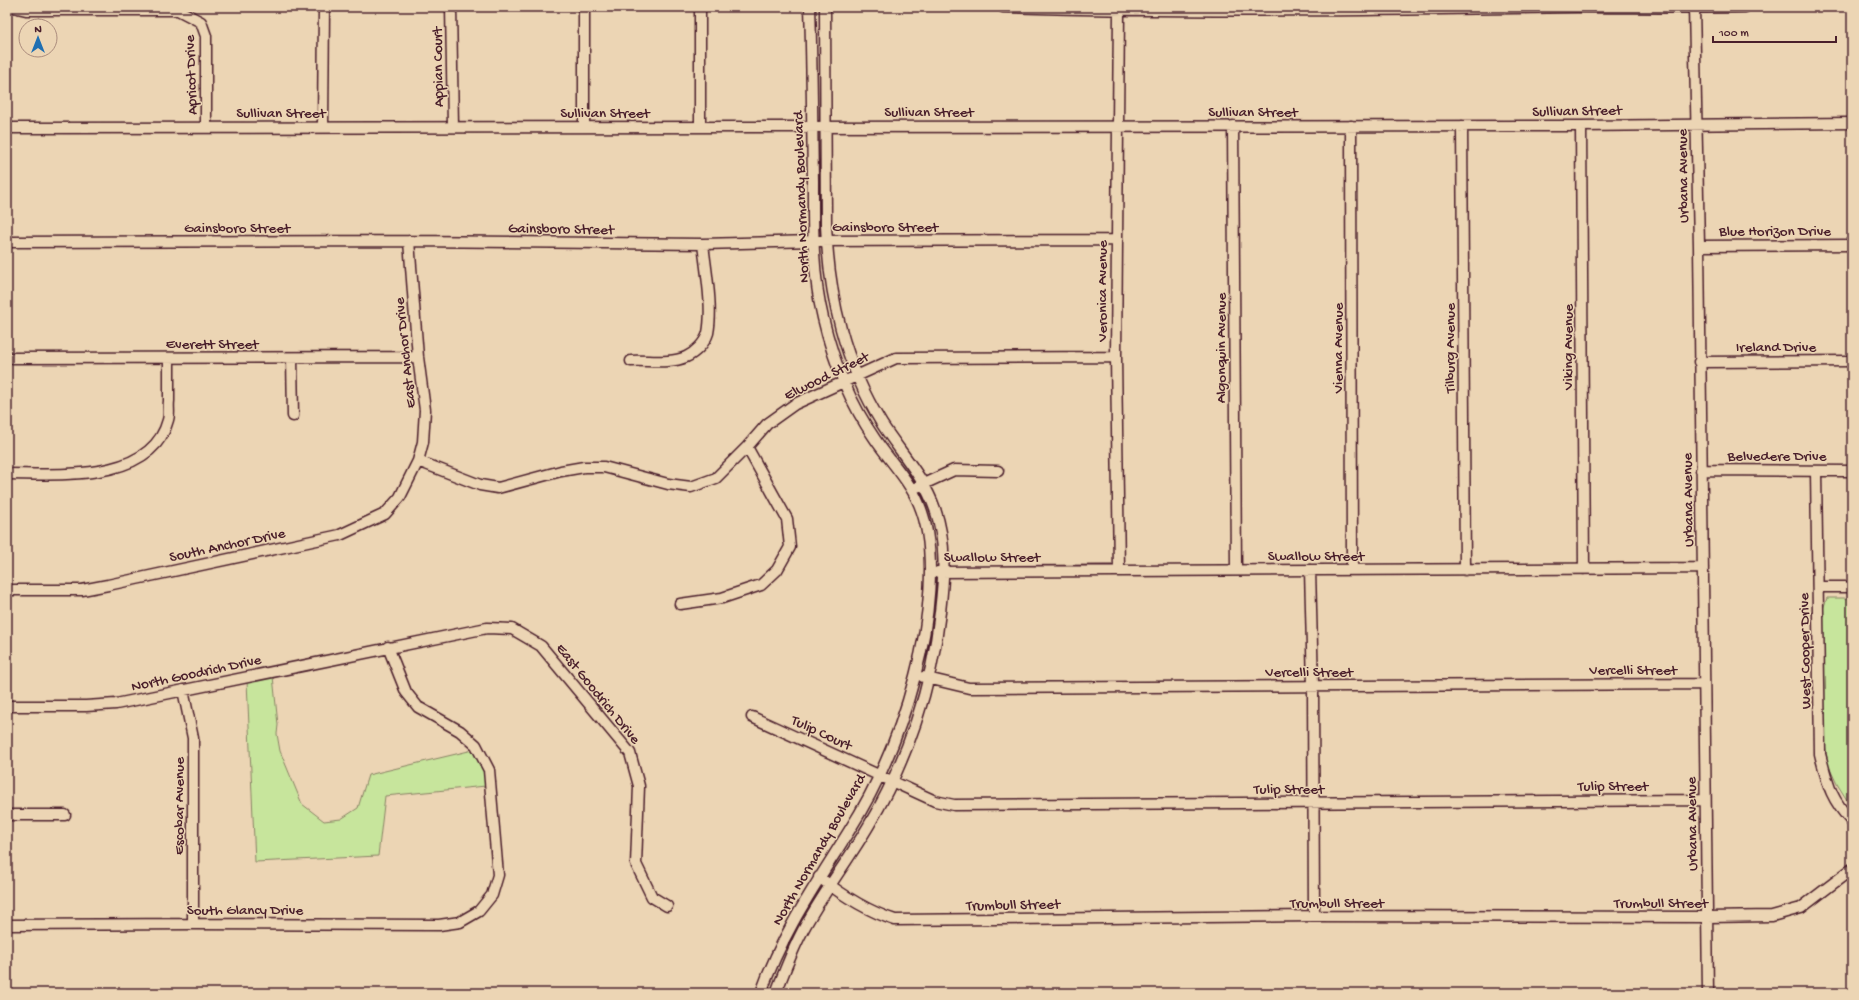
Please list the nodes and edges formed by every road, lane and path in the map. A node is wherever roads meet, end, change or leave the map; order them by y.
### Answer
1 (13, 7) edge
2 (324, 7) edge
3 (452, 7) edge
4 (584, 7) edge
5 (700, 7) edge
6 (810, 7) edge
7 (825, 7) edge
8 (1004, 7) edge
9 (1578, 7) edge
10 (1694, 7) edge
11 (1745, 7) edge
12 (1461, 9) edge
13 (1119, 11) junction
14 (1696, 123) junction
15 (1852, 123) edge
16 (812, 126) junction
17 (826, 126) junction
18 (1117, 126) junction
19 (1233, 126) junction
20 (1351, 126) junction
21 (1462, 126) junction
22 (1581, 126) junction
23 (206, 127) junction
24 (323, 127) junction
25 (453, 127) junction
26 (584, 127) junction
27 (700, 127) junction
28 (7, 128) edge
29 (1116, 240) junction
30 (409, 241) junction
31 (813, 241) junction
32 (827, 241) junction
33 (7, 242) edge
34 (703, 244) junction
35 (1852, 245) edge
36 (1699, 246) junction
37 (418, 357) junction
38 (1116, 357) junction
39 (7, 358) edge
40 (169, 358) junction
41 (292, 358) junction
42 (631, 360) dead end
43 (1852, 361) edge
44 (1700, 362) junction
45 (856, 376) junction
46 (844, 382) junction
47 (293, 416) dead end
48 (747, 447) junction
49 (418, 461) junction
50 (1701, 470) junction
51 (998, 471) dead end
52 (1816, 471) junction
53 (1852, 471) edge
54 (7, 474) edge
55 (923, 484) junction
56 (911, 490) junction
57 (1703, 568) junction
58 (1584, 569) junction
59 (1120, 570) junction
60 (1236, 570) junction
61 (1310, 570) junction
62 (1352, 570) junction
63 (1465, 570) junction
64 (930, 572) junction
65 (944, 572) junction
66 (1818, 587) junction
67 (1852, 587) edge
68 (7, 590) edge
69 (680, 604) dead end
70 (388, 647) junction
71 (915, 675) junction
72 (928, 678) junction
73 (1704, 684) junction
74 (1313, 686) junction
75 (183, 690) junction
76 (7, 706) edge
77 (752, 717) dead end
78 (879, 775) junction
79 (892, 781) junction
80 (1705, 800) junction
81 (1313, 803) junction
82 (7, 815) edge
83 (65, 815) dead end
84 (1852, 822) edge
85 (1852, 869) edge
86 (819, 877) junction
87 (830, 886) junction
88 (667, 906) dead end
89 (1314, 916) junction
90 (1708, 917) junction
91 (193, 924) junction
92 (7, 925) edge
93 (761, 993) edge
94 (776, 993) edge
95 (1708, 993) edge

1 - 23 street, Apricot Drive
2 - 24 street
3 - 25 street, Appian Court
4 - 26 street
5 - 27 street
6 - 16 street, North Normandy Boulevard
7 - 17 street, North Normandy Boulevard
8 - 13 street
9 - 10 street
9 - 12 street
10 - 11 street
10 - 14 street, Urbana Avenue
12 - 13 street
13 - 18 street, Veronica Avenue
14 - 15 street, Sullivan Street
14 - 22 street, Sullivan Street
14 - 36 street, Urbana Avenue
16 - 17 street, Sullivan Street
16 - 27 street, Sullivan Street
16 - 31 street, North Normandy Boulevard
17 - 18 street, Sullivan Street
17 - 32 street, North Normandy Boulevard
18 - 19 street, Sullivan Street
18 - 29 street, Veronica Avenue
19 - 20 street, Sullivan Street
19 - 60 street, Algonquin Avenue
20 - 21 street, Sullivan Street
20 - 62 street, Vienna Avenue
21 - 22 street, Sullivan Street
21 - 63 street, Tilburg Avenue
22 - 58 street, Viking Avenue
23 - 24 street, Sullivan Street
23 - 28 street, Sullivan Street
24 - 25 street, Sullivan Street
25 - 26 street, Sullivan Street
26 - 27 street, Sullivan Street
29 - 32 street, Gainsboro Street
29 - 38 street, Veronica Avenue
30 - 33 street, Gainsboro Street
30 - 34 street, Gainsboro Street
30 - 37 street, East Anchor Drive
31 - 32 street, Gainsboro Street
31 - 34 street, Gainsboro Street
31 - 46 street, North Normandy Boulevard
32 - 45 street, North Normandy Boulevard
34 - 42 street
35 - 36 street, Blue Horizon Drive
36 - 44 street, Urbana Avenue
37 - 41 street, Everett Street
37 - 49 street, East Anchor Drive
38 - 45 street, Elwood Street
38 - 59 street, Veronica Avenue
39 - 40 street, Everett Street
40 - 41 street, Everett Street
40 - 54 street
41 - 47 street
43 - 44 street, Ireland Drive
44 - 50 street, Urbana Avenue
45 - 46 street, Elwood Street
45 - 55 street, North Normandy Boulevard
46 - 48 street, Elwood Street
46 - 56 street, North Normandy Boulevard
48 - 49 street, Elwood Street
48 - 69 street
49 - 68 street, South Anchor Drive
50 - 52 street, Belvedere Drive
50 - 57 street, Urbana Avenue
51 - 55 street
52 - 53 street, Belvedere Drive
52 - 66 street, West Cooper Drive
55 - 56 street
55 - 65 street, North Normandy Boulevard
56 - 64 street, North Normandy Boulevard
57 - 58 street, Swallow Street
57 - 73 street, Urbana Avenue
58 - 63 street, Swallow Street
59 - 60 street, Swallow Street
59 - 65 street, Swallow Street
60 - 61 street, Swallow Street
61 - 62 street, Swallow Street
61 - 74 street
62 - 63 street, Swallow Street
64 - 65 street, Swallow Street
64 - 71 street, North Normandy Boulevard
65 - 72 street, North Normandy Boulevard
66 - 67 street
66 - 84 street, West Cooper Drive
70 - 75 street, North Goodrich Drive
70 - 88 street, East Goodrich Drive
70 - 91 street, South Glancy Drive
71 - 72 street, Vercelli Street
71 - 78 street, North Normandy Boulevard
72 - 74 street, Vercelli Street
72 - 79 street, North Normandy Boulevard
73 - 74 street, Vercelli Street
73 - 80 street, Urbana Avenue
74 - 81 street
75 - 76 street, North Goodrich Drive
75 - 91 street, Escobar Avenue
77 - 78 street, Tulip Court
78 - 79 street, Tulip Street
78 - 86 street, North Normandy Boulevard
79 - 81 street, Tulip Street
79 - 87 street, North Normandy Boulevard
80 - 81 street, Tulip Street
80 - 90 street, Urbana Avenue
81 - 89 street
82 - 83 street
85 - 90 street, Trumbull Street
86 - 87 street, Trumbull Street
86 - 93 street, North Normandy Boulevard
87 - 89 street, Trumbull Street
87 - 94 street, North Normandy Boulevard
89 - 90 street, Trumbull Street
90 - 95 street, Urbana Avenue
91 - 92 street, South Glancy Drive

